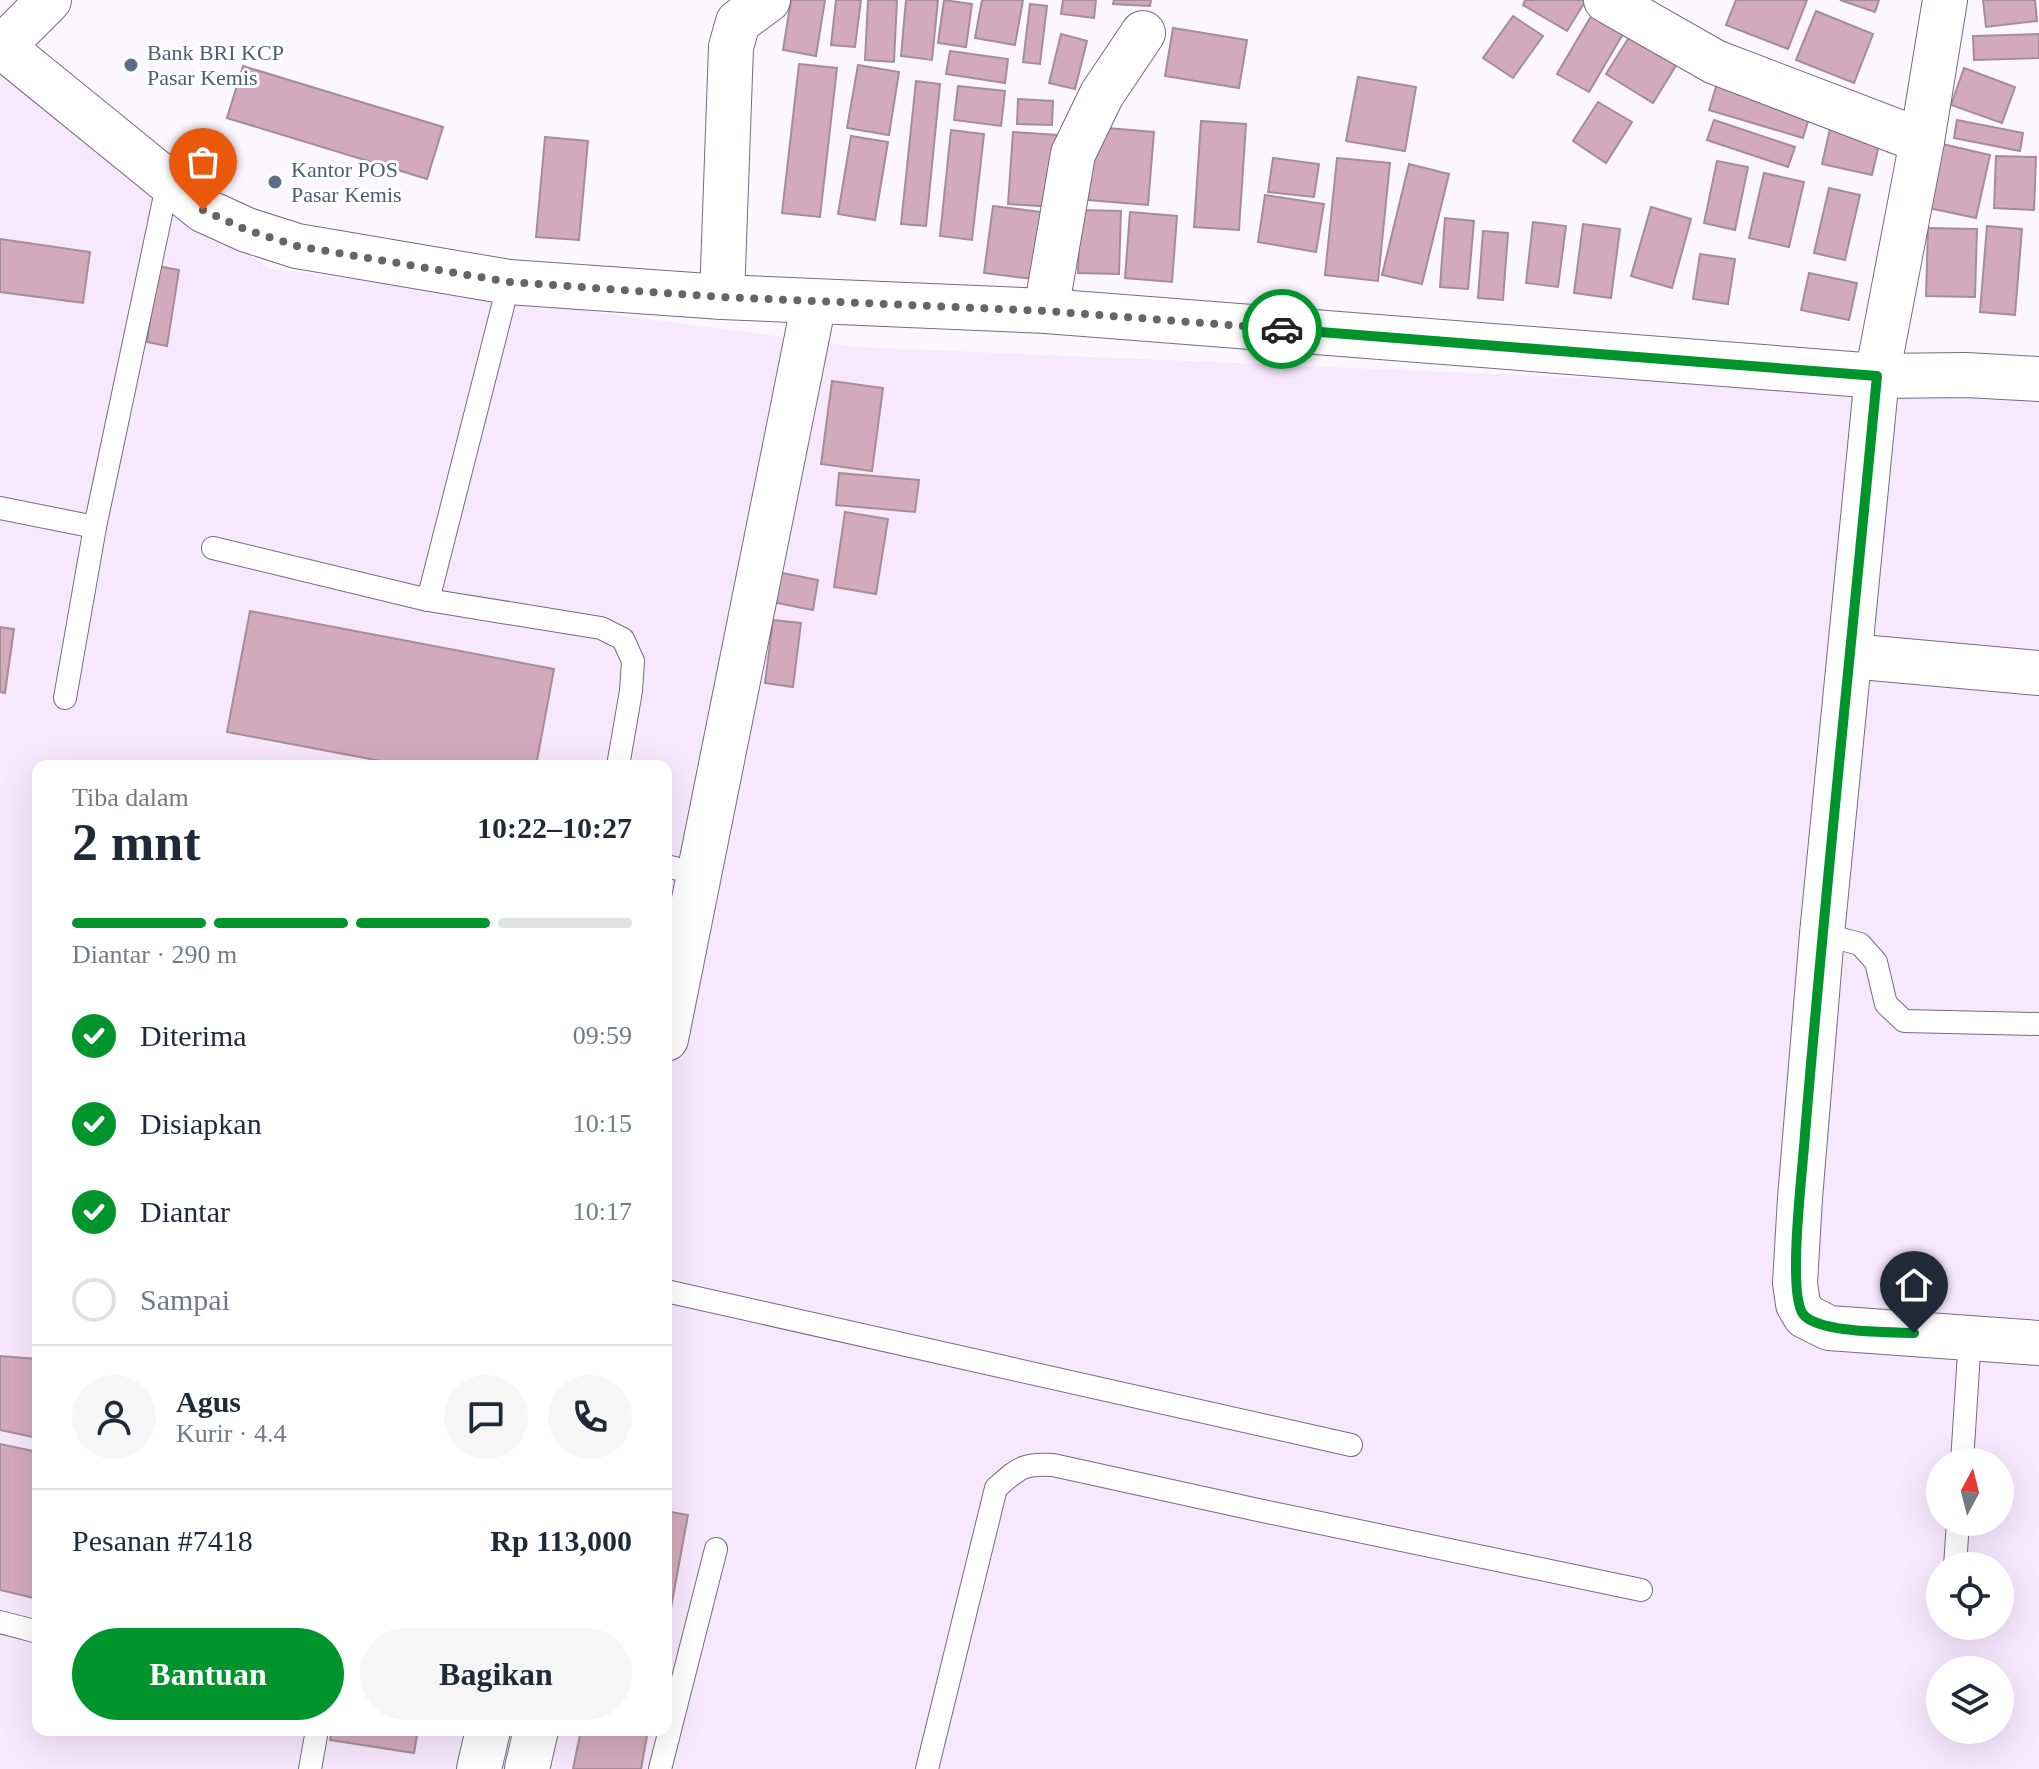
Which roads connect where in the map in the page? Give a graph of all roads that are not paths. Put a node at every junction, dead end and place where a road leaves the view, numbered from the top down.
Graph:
1 (49, 0) edge
2 (1606, 0) edge
3 (1945, 0) edge
4 (758, 3) edge
5 (1143, 33) dead end
6 (1, 46) edge
7 (1922, 141) junction
8 (168, 181) junction
9 (509, 282) junction
10 (722, 297) junction
11 (814, 302) junction
12 (1046, 311) junction
13 (1877, 376) junction
14 (2039, 379) edge
15 (0, 508) edge
16 (95, 527) junction
17 (213, 548) dead end
18 (428, 600) junction
19 (1850, 656) junction
20 (2039, 673) edge
21 (65, 698) dead end
22 (619, 760) edge
23 (683, 870) edge
24 (1822, 934) junction
25 (672, 979) edge
26 (2039, 1024) edge
27 (672, 1292) edge
28 (1970, 1337) junction
29 (2039, 1343) edge
30 (1351, 1445) dead end
31 (1963, 1448) edge
32 (716, 1549) dead end
33 (1641, 1590) dead end
34 (0, 1622) edge
35 (32, 1630) edge
36 (672, 1722) edge
37 (316, 1736) edge
38 (487, 1736) edge
39 (535, 1736) edge
40 (668, 1736) edge
41 (310, 1769) edge
42 (479, 1769) edge
43 (527, 1769) edge
44 (660, 1769) edge
45 (927, 1769) edge

1 - 6 street
2 - 7 street
3 - 7 street
4 - 10 street
5 - 12 street
6 - 8 street
7 - 13 street
8 - 9 street
8 - 16 lane
9 - 10 street
9 - 18 lane
10 - 11 street
11 - 12 street
11 - 23 street
12 - 13 street
13 - 14 street
13 - 19 street
15 - 16 lane
16 - 21 lane
17 - 18 lane
18 - 22 lane
19 - 20 street
19 - 24 street
23 - 25 street
24 - 26 lane
24 - 28 street
27 - 30 lane
28 - 29 street
28 - 31 lane
32 - 36 lane
33 - 45 lane
34 - 35 lane
37 - 41 lane
38 - 42 street
39 - 43 street
40 - 44 lane

